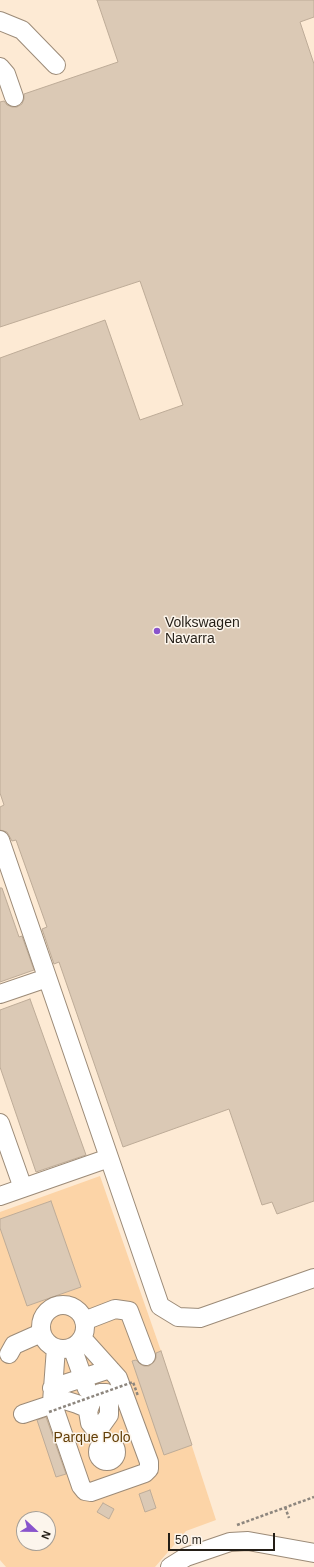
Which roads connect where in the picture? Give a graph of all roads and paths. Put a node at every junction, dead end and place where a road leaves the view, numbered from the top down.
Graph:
1 (0, 21) edge
2 (56, 65) dead end
3 (0, 67) edge
4 (14, 97) dead end
5 (0, 840) edge
6 (47, 978) junction
7 (0, 994) edge
8 (0, 1123) edge
9 (109, 1158) junction
10 (23, 1188) junction
11 (0, 1196) edge
12 (314, 1278) edge
13 (41, 1333) junction
14 (73, 1338) junction
15 (8, 1354) dead end
16 (146, 1356) dead end
17 (110, 1369) junction
18 (83, 1378) junction
19 (52, 1402) junction
20 (134, 1402) junction
21 (90, 1405) junction
22 (23, 1414) dead end
23 (141, 1440) junction
24 (105, 1443) junction
25 (73, 1463) junction
26 (118, 1483) junction
27 (314, 1497) edge
28 (285, 1507) junction
29 (289, 1518) dead end
30 (230, 1542) junction
31 (314, 1553) edge
32 (170, 1567) edge

1 - 2 lane
3 - 4 lane
5 - 6 lane
6 - 7 lane
6 - 9 lane
8 - 10 lane
9 - 10 lane
9 - 12 lane
10 - 11 lane
13 - 14 lane
13 - 14 lane
13 - 15 lane
14 - 16 lane
14 - 17 lane
14 - 18 lane
14 - 19 lane
17 - 18 lane
17 - 20 lane
18 - 19 lane
18 - 21 lane
19 - 20 path, bridge
19 - 21 lane
19 - 22 lane
19 - 25 lane
20 - 23 lane
20 - 24 lane
21 - 24 lane
21 - 24 lane
23 - 24 lane
23 - 26 lane
24 - 25 lane
24 - 26 lane
25 - 26 lane
27 - 28 path
28 - 29 path
28 - 30 path
30 - 31 lane
30 - 32 lane

